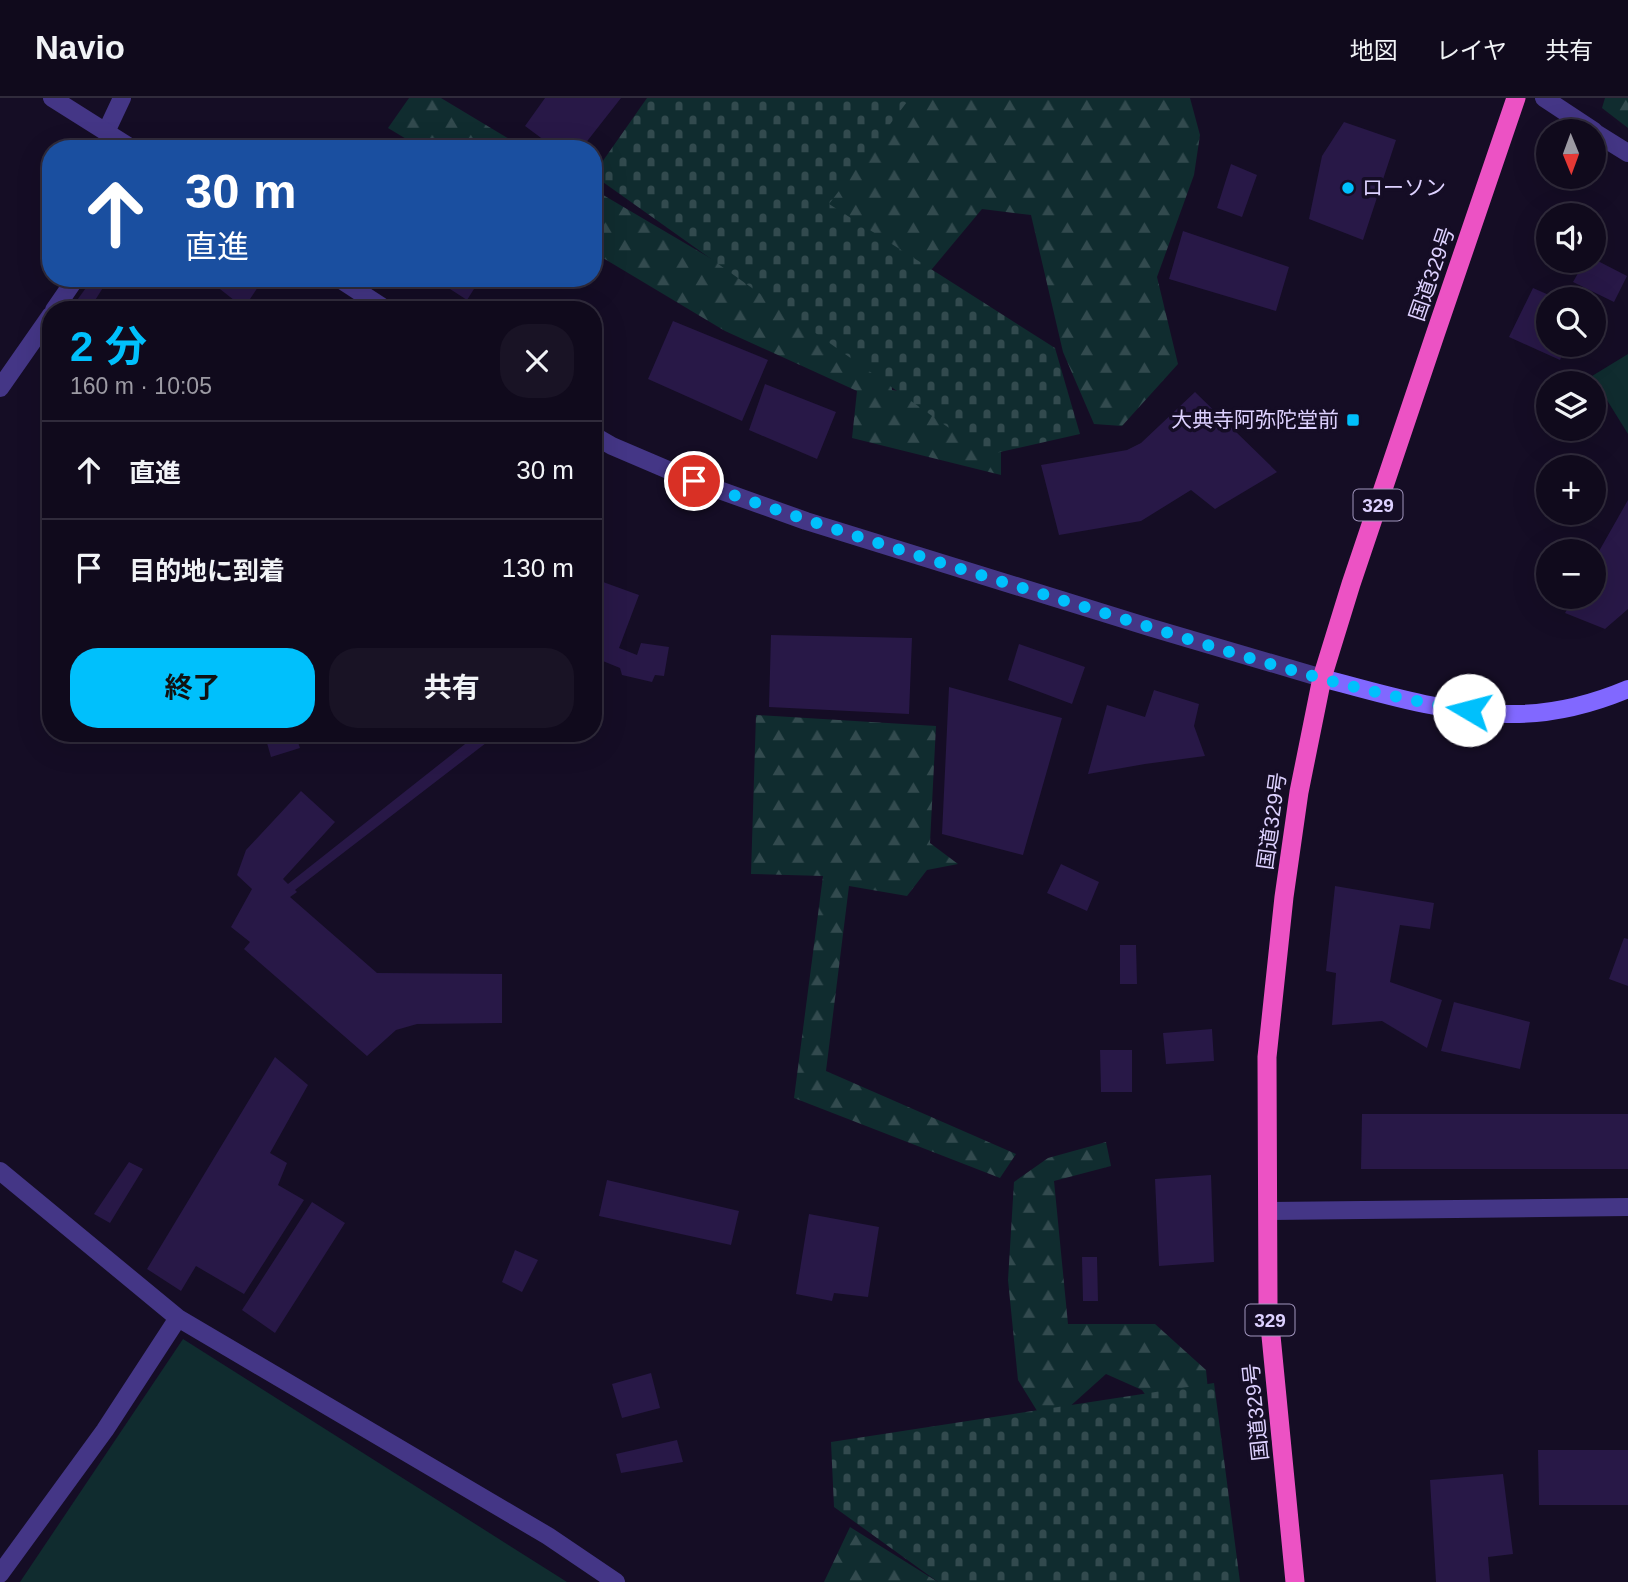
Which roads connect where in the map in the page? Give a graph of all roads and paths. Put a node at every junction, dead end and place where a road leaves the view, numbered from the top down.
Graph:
1 (52, 98) edge
2 (122, 98) edge
3 (1516, 98) edge
4 (1544, 98) edge
5 (1576, 119) edge
6 (106, 132) junction
7 (1606, 139) edge
8 (119, 140) edge
9 (1628, 153) edge
10 (352, 287) edge
11 (373, 301) edge
12 (42, 328) edge
13 (0, 388) edge
14 (602, 440) edge
15 (1322, 678) junction
16 (1628, 689) edge
17 (0, 1171) edge
18 (1628, 1207) edge
19 (1268, 1211) junction
20 (178, 1318) junction
21 (0, 1574) edge
22 (616, 1582) edge
23 (1295, 1582) edge

1 - 6 street
2 - 6 street
3 - 15 highway, 国道329号 / 329
4 - 5 street
6 - 8 street
7 - 9 street
10 - 11 street
12 - 13 street
14 - 15 street
15 - 16 main road
15 - 19 highway, 国道329号 / 329
17 - 20 street
18 - 19 street
19 - 23 highway, 国道329号 / 329
20 - 21 street
20 - 22 street

